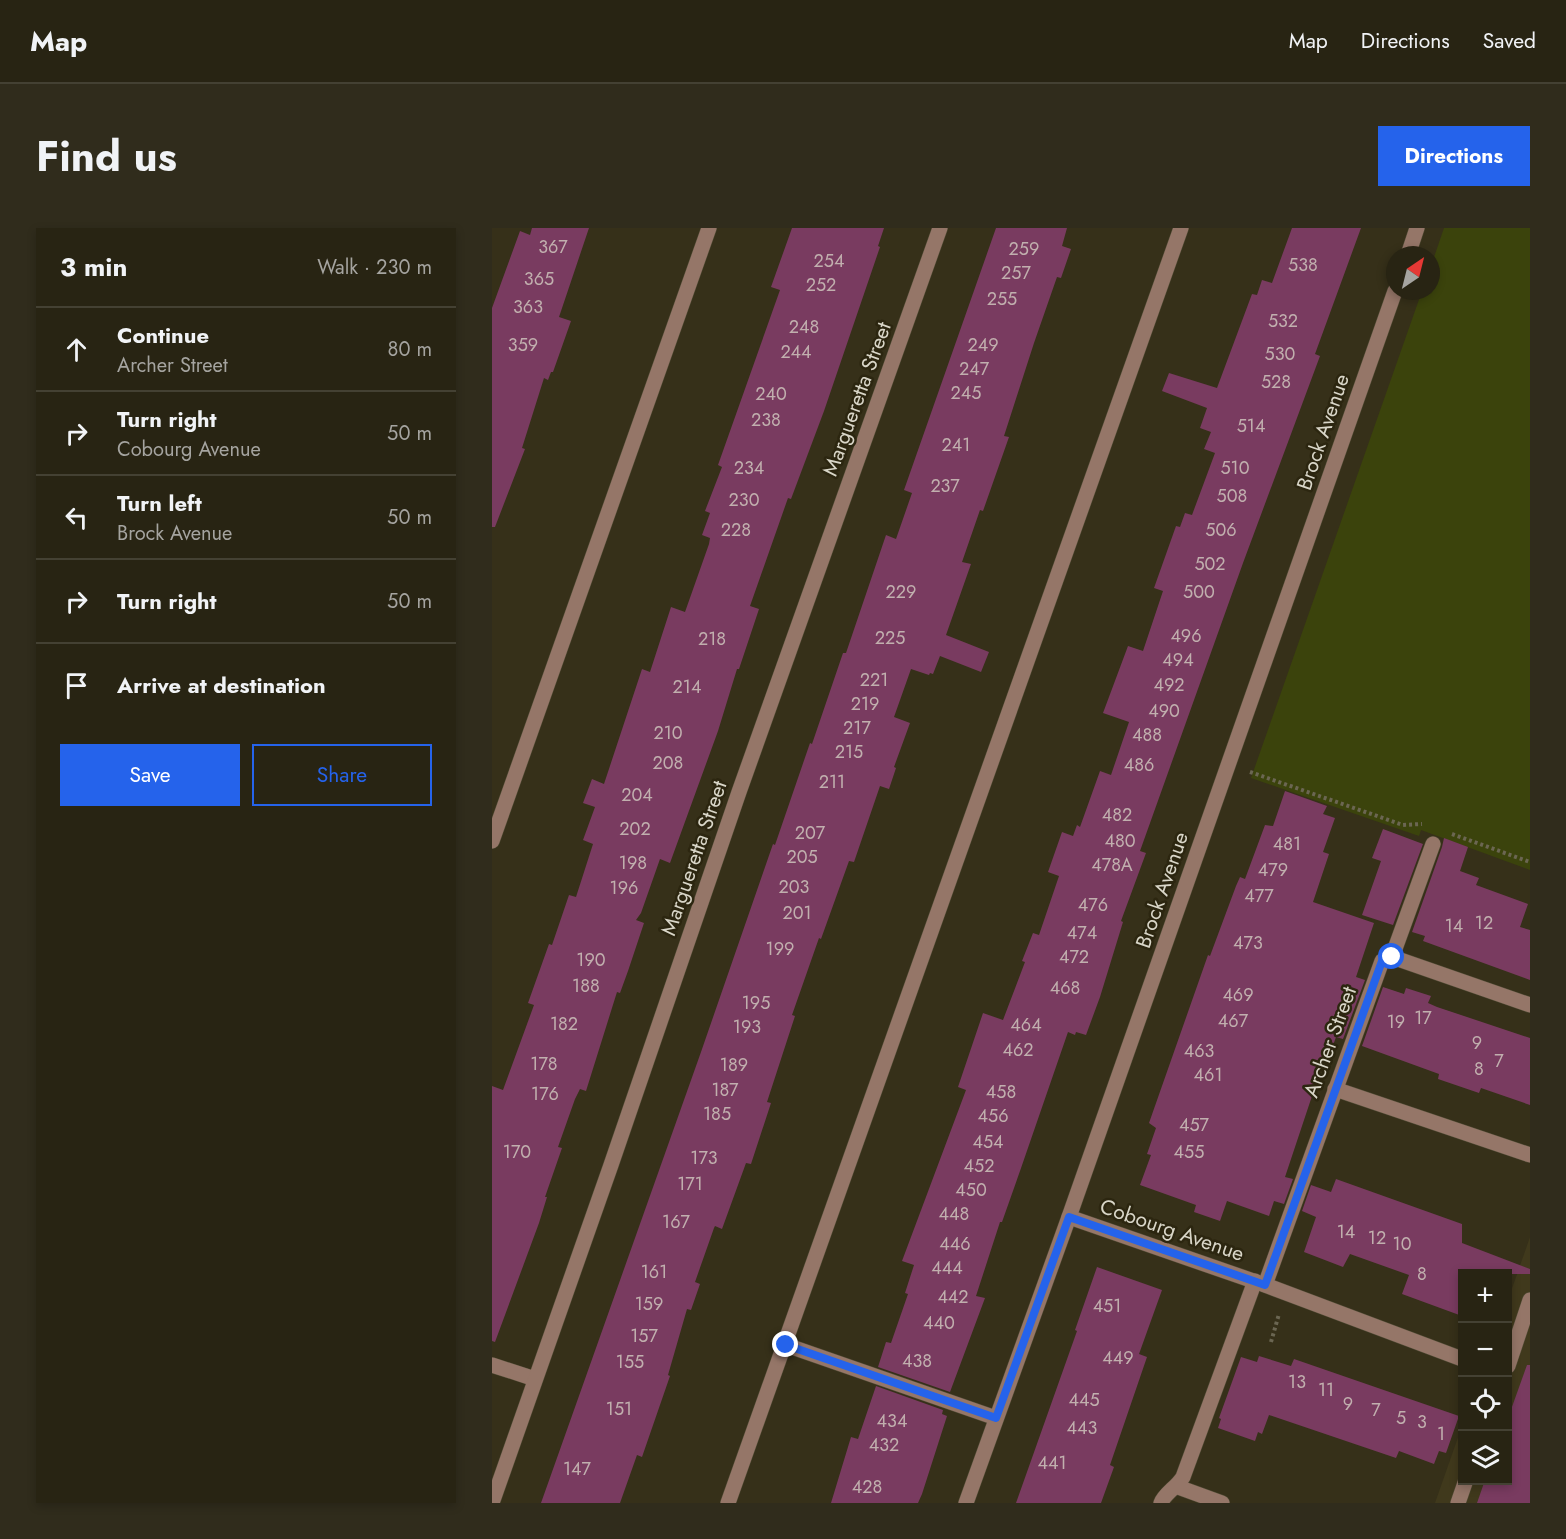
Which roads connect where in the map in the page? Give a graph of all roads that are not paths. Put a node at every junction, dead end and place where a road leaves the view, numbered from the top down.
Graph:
1 (709, 228) edge
2 (940, 228) edge
3 (1180, 228) edge
4 (1417, 228) edge
5 (1411, 246) edge
6 (1392, 300) edge
7 (492, 841) edge
8 (1433, 844) dead end
9 (1392, 957) junction
10 (1530, 1005) edge
11 (1335, 1089) junction
12 (1530, 1155) edge
13 (1069, 1217) junction
14 (1260, 1283) junction
15 (1530, 1300) edge
16 (786, 1345) junction
17 (1512, 1354) edge
18 (1458, 1357) edge
19 (492, 1365) edge
20 (535, 1379) junction
21 (996, 1418) junction
22 (1464, 1485) edge
23 (1178, 1487) junction
24 (492, 1503) edge
25 (728, 1503) edge
26 (966, 1503) edge
27 (1161, 1503) edge
28 (1221, 1503) edge
29 (1458, 1503) edge

1 - 7 street
2 - 20 street, Margueretta Street
3 - 16 street
4 - 5 street
6 - 13 street, Brock Avenue
8 - 9 street, Archer Street
9 - 10 street
9 - 11 street, Archer Street
11 - 12 street
11 - 14 street, Archer Street
13 - 14 street, Cobourg Avenue
13 - 21 street, Brock Avenue
14 - 18 street, Cobourg Avenue
14 - 23 street, Archer Street
15 - 17 street
16 - 21 street
16 - 25 street
19 - 20 street
20 - 24 street, Margueretta Street
21 - 26 street, Brock Avenue
22 - 29 street
23 - 27 street
23 - 28 street

